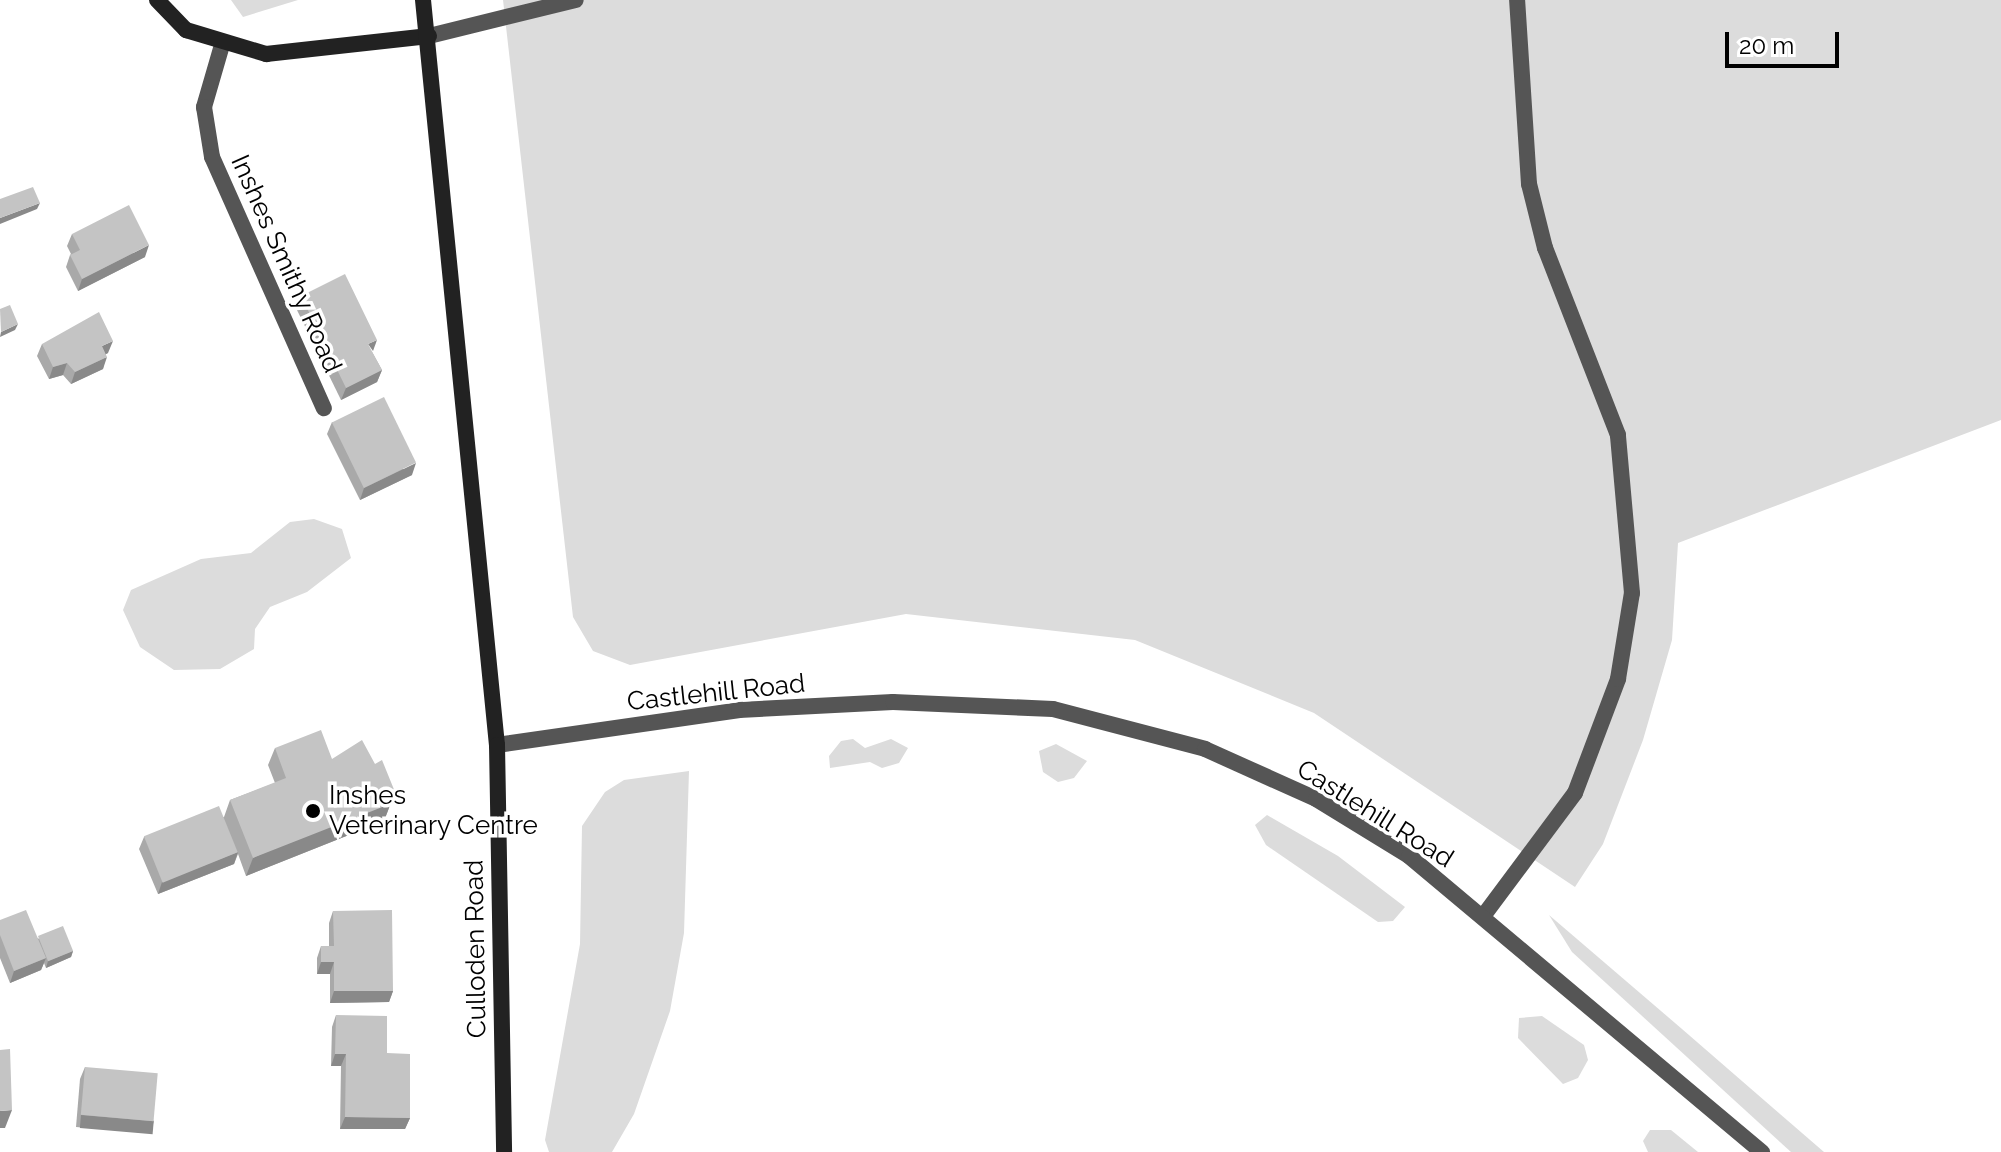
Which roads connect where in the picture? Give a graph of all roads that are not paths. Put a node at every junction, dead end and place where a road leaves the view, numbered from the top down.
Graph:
1 (157, 0) edge
2 (423, 0) edge
3 (576, 0) edge
4 (1517, 0) edge
5 (429, 36) junction
6 (222, 45) junction
7 (324, 408) dead end
8 (497, 745) junction
9 (1484, 915) junction
10 (504, 1152) edge
11 (1762, 1152) edge

1 - 6 main road
2 - 5 main road, Culloden Road
3 - 5 street
4 - 9 street
5 - 6 main road
5 - 8 main road, Culloden Road
6 - 7 street, Inshes Smithy Road
8 - 9 street, Castlehill Road
8 - 10 main road, Culloden Road
9 - 11 street, Castlehill Road

